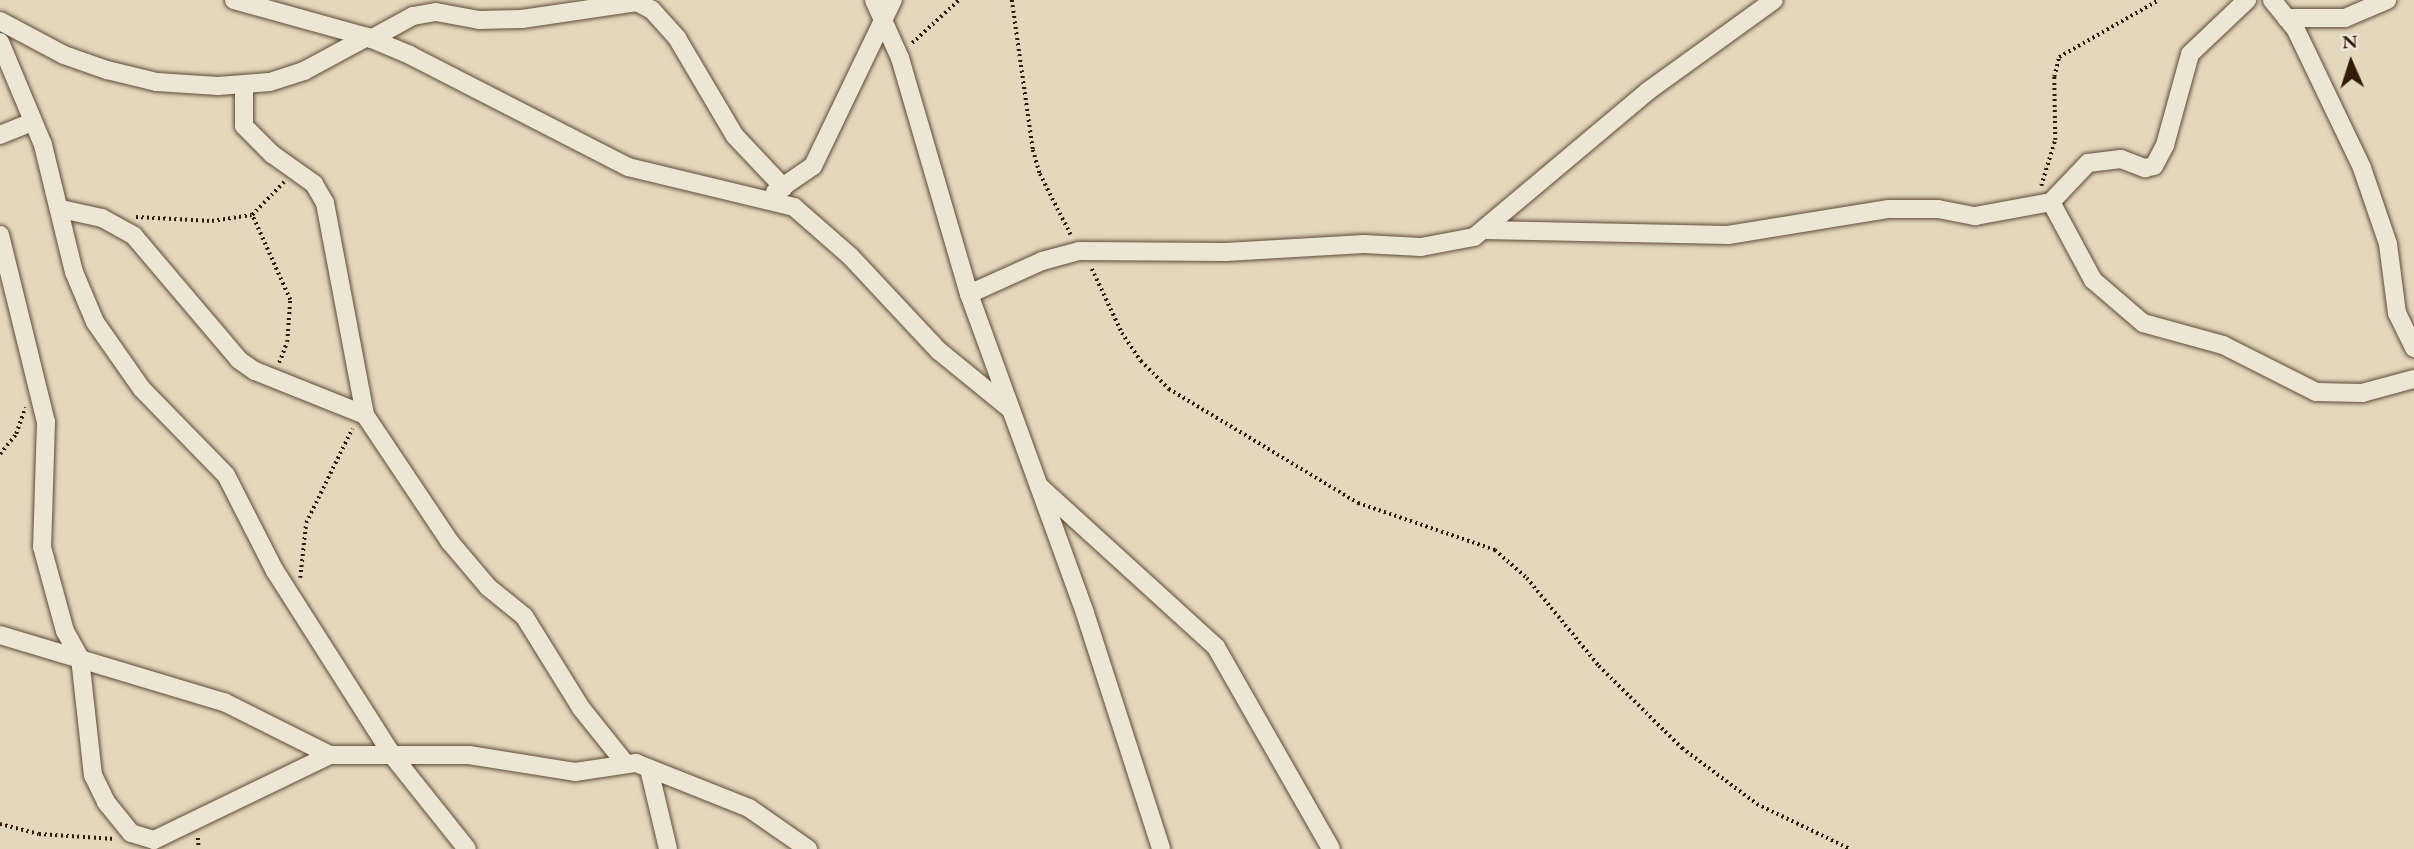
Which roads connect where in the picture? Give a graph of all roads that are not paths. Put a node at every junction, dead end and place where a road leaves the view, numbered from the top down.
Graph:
1 (874, 0) edge
2 (893, 0) edge
3 (1774, 0) edge
4 (2247, 0) edge
5 (2273, 0) edge
6 (2387, 0) edge
7 (237, 1) edge
8 (2286, 18) junction
9 (0, 21) edge
10 (884, 26) junction
11 (369, 38) junction
12 (0, 42) edge
13 (244, 86) junction
14 (33, 122) junction
15 (0, 135) edge
16 (784, 188) junction
17 (761, 197) junction
18 (2042, 203) junction
19 (61, 209) junction
20 (1484, 230) junction
21 (0, 234) edge
22 (969, 293) junction
23 (2414, 348) edge
24 (2414, 379) edge
25 (1010, 409) junction
26 (362, 414) junction
27 (1036, 484) junction
28 (0, 635) edge
29 (80, 658) junction
30 (330, 755) junction
31 (392, 755) junction
32 (625, 763) junction
33 (649, 769) junction
34 (467, 849) edge
35 (667, 849) edge
36 (808, 849) edge
37 (1161, 849) edge
38 (1331, 849) edge

1 - 10 street
2 - 10 street
3 - 20 street
4 - 18 street
5 - 8 street
6 - 8 street
7 - 11 street
8 - 23 street
9 - 13 street
10 - 16 street
10 - 22 street
11 - 13 street
11 - 16 street
11 - 17 street
12 - 14 street
13 - 26 street
14 - 15 street
14 - 19 street
16 - 17 street
17 - 25 street
18 - 20 street
18 - 24 street
19 - 26 street
19 - 31 street
20 - 22 street
21 - 29 street
22 - 25 street
25 - 27 street
26 - 32 street
27 - 37 street
27 - 38 street
28 - 29 street
29 - 30 street
29 - 30 street
30 - 31 street
31 - 32 street
31 - 34 street
32 - 33 street
33 - 35 street
33 - 36 street

